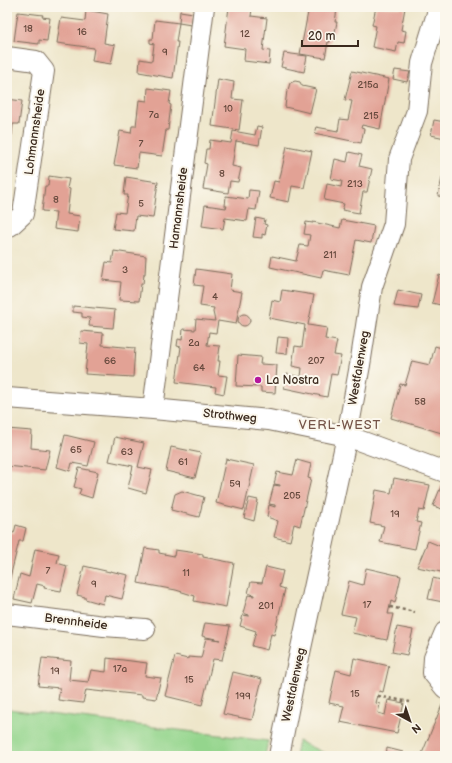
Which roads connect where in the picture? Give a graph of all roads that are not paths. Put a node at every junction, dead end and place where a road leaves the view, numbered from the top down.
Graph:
1 (204, 7) edge
2 (439, 7) edge
3 (7, 57) edge
4 (7, 226) edge
5 (7, 398) edge
6 (153, 409) junction
7 (347, 436) junction
8 (445, 472) edge
9 (7, 614) edge
10 (145, 629) dead end
11 (445, 632) edge
12 (445, 688) edge
13 (279, 756) edge

1 - 6 street, Hamannsheide
2 - 7 street, Westfalenweg
3 - 4 street, Lohmannsheide
5 - 6 street, Strothweg
6 - 7 street, Strothweg
7 - 8 street, Strothweg
7 - 13 street, Westfalenweg
9 - 10 street, Brennheide
11 - 12 street

